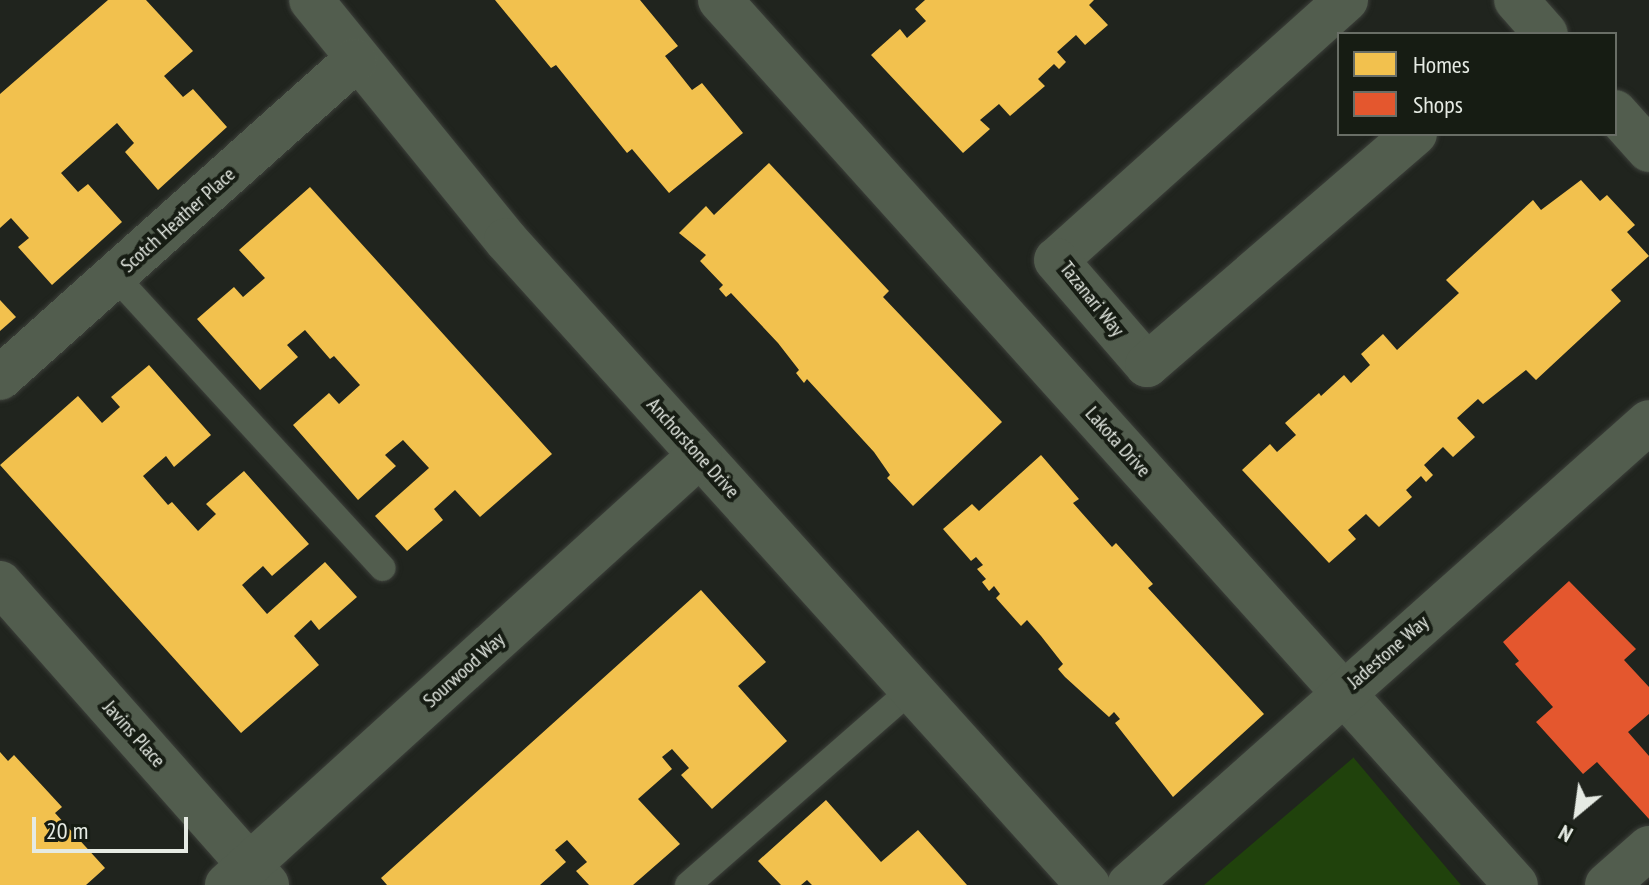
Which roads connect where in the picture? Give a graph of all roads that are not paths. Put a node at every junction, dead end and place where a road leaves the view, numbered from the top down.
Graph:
1 (311, 0) edge
2 (720, 0) edge
3 (1346, 0) edge
4 (355, 61) junction
5 (1617, 114) edge
6 (1413, 136) edge
7 (1649, 150) edge
8 (115, 276) junction
9 (0, 378) edge
10 (1649, 422) edge
11 (700, 455) junction
12 (383, 568) dead end
13 (0, 583) edge
14 (911, 690) junction
15 (1343, 691) junction
16 (1649, 848) edge
17 (248, 878) edge
18 (688, 885) edge
19 (1088, 885) edge
20 (1129, 885) edge
21 (1516, 885) edge
22 (1607, 885) edge

1 - 4 street, Anchorstone Drive
2 - 15 street, Lakota Drive
3 - 6 street, Tazanari Way
4 - 8 street, Scotch Heather Place
4 - 11 street, Anchorstone Drive
5 - 7 street
8 - 9 street, Scotch Heather Place
8 - 12 lane
10 - 15 street, Jadestone Way
11 - 14 street, Anchorstone Drive
11 - 17 street, Sourwood Way
13 - 17 street, Javins Place
14 - 18 lane
14 - 19 street, Anchorstone Drive
15 - 20 street, Jadestone Way
15 - 21 street, Lakota Drive
16 - 22 street

